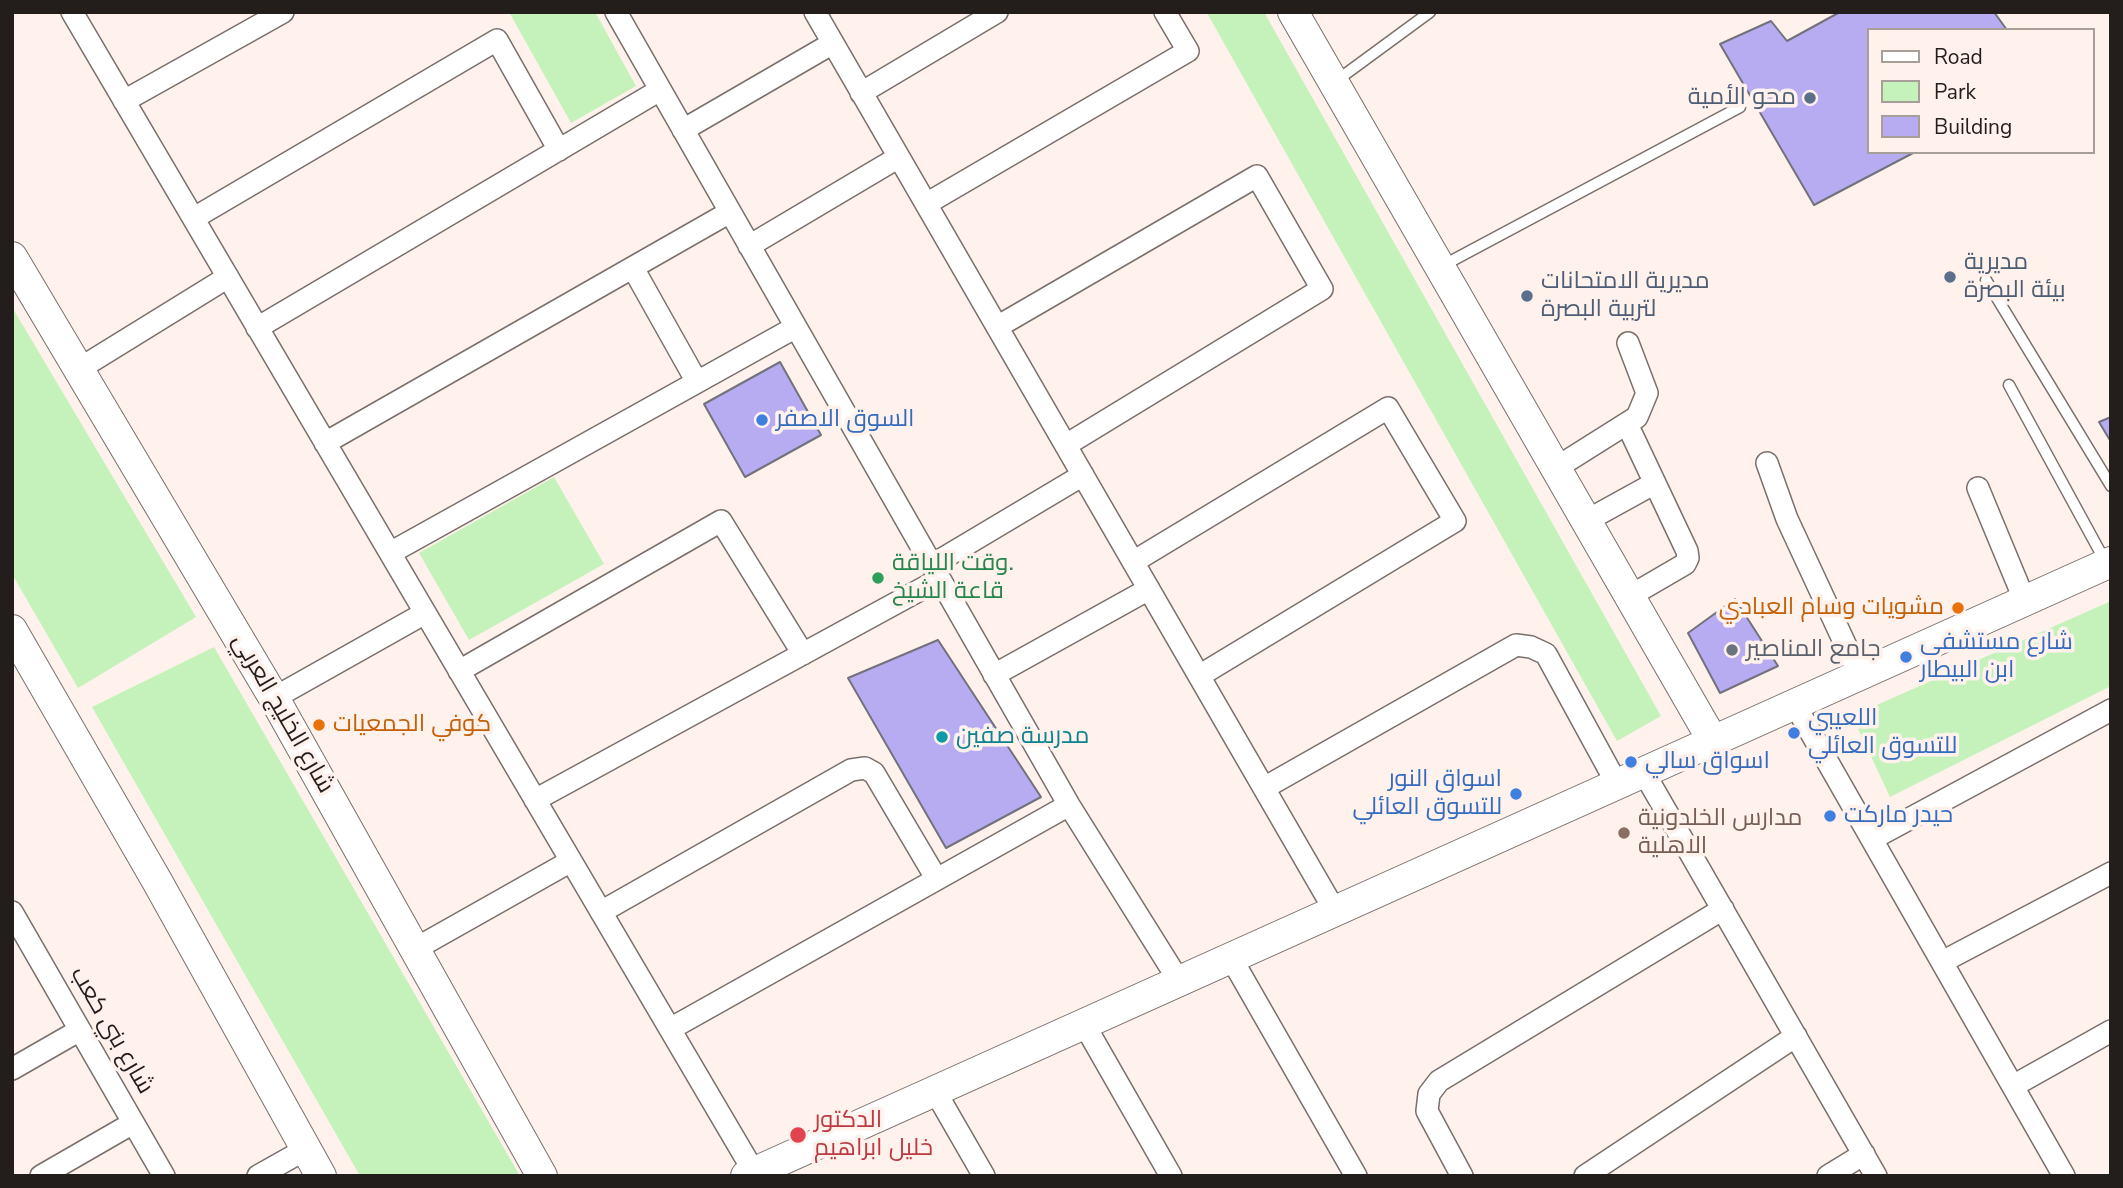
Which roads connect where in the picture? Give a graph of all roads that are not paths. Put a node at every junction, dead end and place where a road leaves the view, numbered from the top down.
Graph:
1 (72, 12) edge
2 (283, 12) edge
3 (616, 12) edge
4 (815, 12) edge
5 (997, 12) edge
6 (1165, 12) edge
7 (1293, 12) edge
8 (1430, 12) edge
9 (833, 43) junction
10 (1334, 83) junction
11 (660, 90) junction
12 (862, 93) junction
13 (124, 100) junction
14 (1740, 107) dead end
15 (683, 130) junction
16 (559, 150) junction
17 (899, 157) junction
18 (926, 204) junction
19 (730, 212) junction
20 (194, 218) junction
21 (749, 246) junction
22 (12, 257) edge
23 (1440, 267) junction
24 (634, 268) junction
25 (228, 277) junction
26 (1986, 280) dead end
27 (796, 327) junction
28 (997, 327) junction
29 (257, 328) junction
30 (1628, 343) dead end
31 (79, 369) junction
32 (697, 382) junction
33 (2009, 385) dead end
34 (1627, 424) junction
35 (325, 443) junction
36 (1066, 445) junction
37 (1767, 463) dead end
38 (1556, 468) junction
39 (1083, 475) junction
40 (1655, 482) junction
41 (2111, 486) edge
42 (1978, 488) dead end
43 (1586, 521) junction
44 (390, 553) junction
45 (1133, 562) junction
46 (2109, 563) edge
47 (936, 572) junction
48 (1149, 589) junction
49 (1630, 596) junction
50 (2024, 599) junction
51 (425, 613) junction
52 (12, 630) edge
53 (803, 654) junction
54 (459, 671) junction
55 (1859, 674) junction
56 (994, 675) junction
57 (1199, 676) junction
58 (274, 698) junction
59 (1794, 703) junction
60 (2111, 710) edge
61 (1713, 741) junction
62 (1630, 777) junction
63 (1264, 788) junction
64 (535, 800) junction
65 (1069, 805) junction
66 (1872, 839) junction
67 (571, 861) junction
68 (2111, 873) edge
69 (936, 878) junction
70 (1723, 909) junction
71 (1335, 911) junction
72 (12, 912) edge
73 (601, 912) junction
74 (20, 942) edge
75 (415, 949) junction
76 (1230, 957) junction
77 (1942, 962) junction
78 (1179, 981) junction
79 (1084, 1024) junction
80 (670, 1029) junction
81 (80, 1030) junction
82 (2111, 1031) edge
83 (1796, 1036) junction
84 (12, 1069) edge
85 (2013, 1086) junction
86 (935, 1091) junction
87 (133, 1123) junction
88 (306, 1149) junction
89 (1864, 1154) junction
90 (791, 1167) edge
91 (750, 1174) edge
92 (41, 1176) edge
93 (164, 1176) edge
94 (258, 1176) edge
95 (321, 1176) edge
96 (542, 1176) edge
97 (984, 1176) edge
98 (1171, 1176) edge
99 (1356, 1176) edge
100 (1462, 1176) edge
101 (1585, 1176) edge
102 (1828, 1176) edge
103 (1876, 1176) edge
104 (2064, 1176) edge

1 - 13 street
2 - 13 street
3 - 11 street
4 - 9 street
5 - 12 street
6 - 18 street
7 - 10 street
8 - 10 lane
9 - 12 street
9 - 15 street
10 - 23 street
11 - 15 street
11 - 16 street
12 - 17 street
13 - 20 street
14 - 23 lane
15 - 19 street
16 - 20 street
16 - 29 street
17 - 18 street
17 - 21 street
18 - 28 street
19 - 21 street
19 - 24 street
20 - 25 street
21 - 27 street
22 - 31 street, شارع الخليج العربي
23 - 38 street
24 - 32 street
24 - 35 street
25 - 29 street
25 - 31 street
26 - 41 lane
27 - 32 street
27 - 47 street
28 - 36 street
28 - 36 street
29 - 35 street
30 - 34 street
31 - 58 street, شارع الخليج العربي
32 - 44 street
33 - 46 lane
34 - 38 street
34 - 40 street
35 - 44 street
36 - 39 street
37 - 55 street
38 - 43 street
39 - 45 street
39 - 47 street
40 - 43 street
40 - 49 street
42 - 50 street
43 - 49 street
44 - 51 street
45 - 48 street
45 - 57 street
46 - 50 street
47 - 53 street
47 - 56 street
48 - 56 street
48 - 57 street
49 - 61 street
50 - 55 street
51 - 54 street
51 - 58 street
52 - 88 street
53 - 54 street
53 - 64 street
54 - 64 street
55 - 59 street
56 - 65 street
57 - 63 street
58 - 75 street, شارع الخليج العربي
59 - 61 street
59 - 66 street
60 - 66 street
61 - 62 street
62 - 63 street
62 - 70 street
62 - 71 street
63 - 71 street
64 - 67 street
65 - 69 street
65 - 78 street
66 - 77 street
67 - 73 street
67 - 75 street
68 - 77 street
69 - 73 street
69 - 80 street
70 - 83 street
70 - 100 street
71 - 76 street
72 - 74 street, شارع بني كعب
73 - 80 street
74 - 81 street, شارع بني كعب
75 - 96 street, شارع الخليج العربي
76 - 78 street
76 - 99 street
77 - 85 street
78 - 79 street
79 - 86 street
79 - 98 street
80 - 91 street
81 - 84 street
81 - 87 street, شارع بني كعب
82 - 85 street
83 - 89 street
83 - 101 street
85 - 104 street
86 - 90 street
86 - 97 street
87 - 92 street
87 - 93 street, شارع بني كعب
88 - 94 street
88 - 95 street
89 - 102 street
89 - 103 street
90 - 91 street

